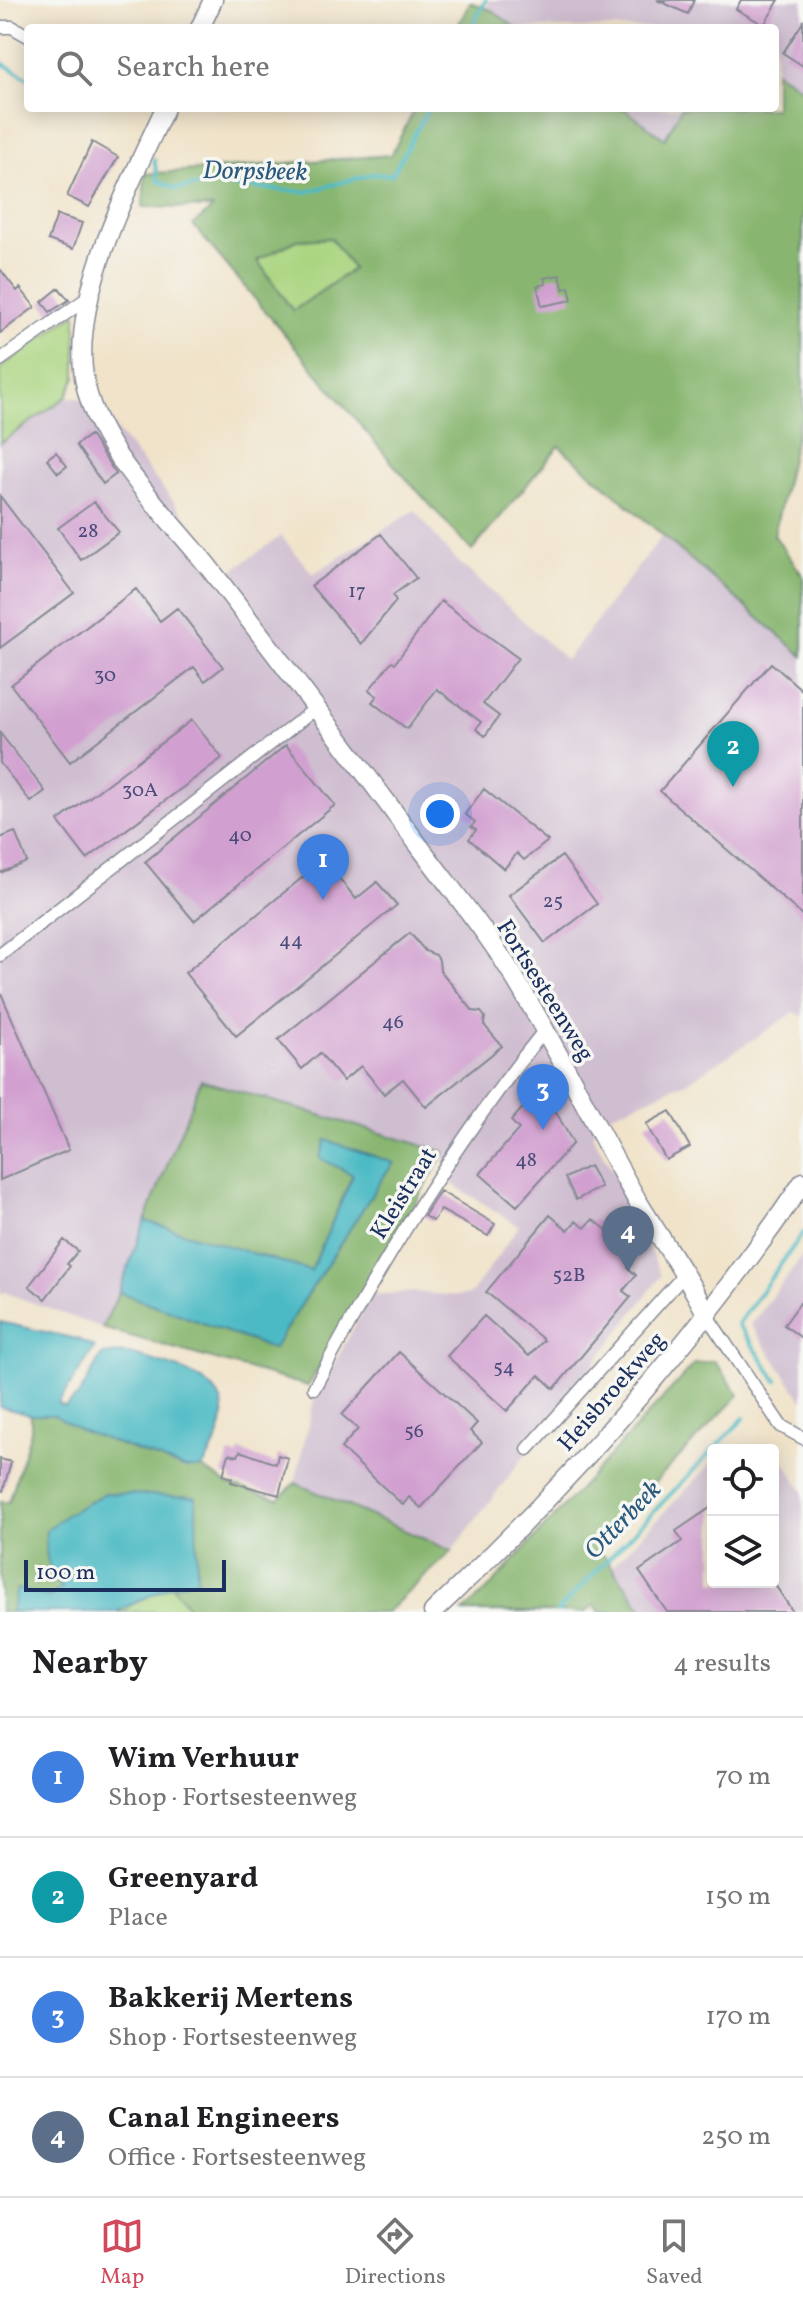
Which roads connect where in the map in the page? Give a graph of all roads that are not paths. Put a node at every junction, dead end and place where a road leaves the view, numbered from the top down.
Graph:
1 (213, 0) edge
2 (202, 24) edge
3 (0, 27) edge
4 (24, 34) edge
5 (163, 112) edge
6 (89, 297) junction
7 (0, 360) edge
8 (315, 709) junction
9 (0, 955) edge
10 (544, 1031) junction
11 (803, 1182) edge
12 (684, 1275) junction
13 (707, 1316) junction
14 (314, 1388) dead end
15 (803, 1438) edge
16 (528, 1449) dead end
17 (433, 1612) edge

1 - 2 street
3 - 4 street
5 - 6 street, Fortsesteenweg
6 - 7 street
6 - 8 street, Fortsesteenweg
8 - 9 street
8 - 10 street, Fortsesteenweg
10 - 12 street, Fortsesteenweg
10 - 14 street, Kleistraat
11 - 13 street, Heisbroekweg
12 - 13 street, Fortsesteenweg
12 - 16 street
13 - 15 street
13 - 17 street, Heisbroekweg

